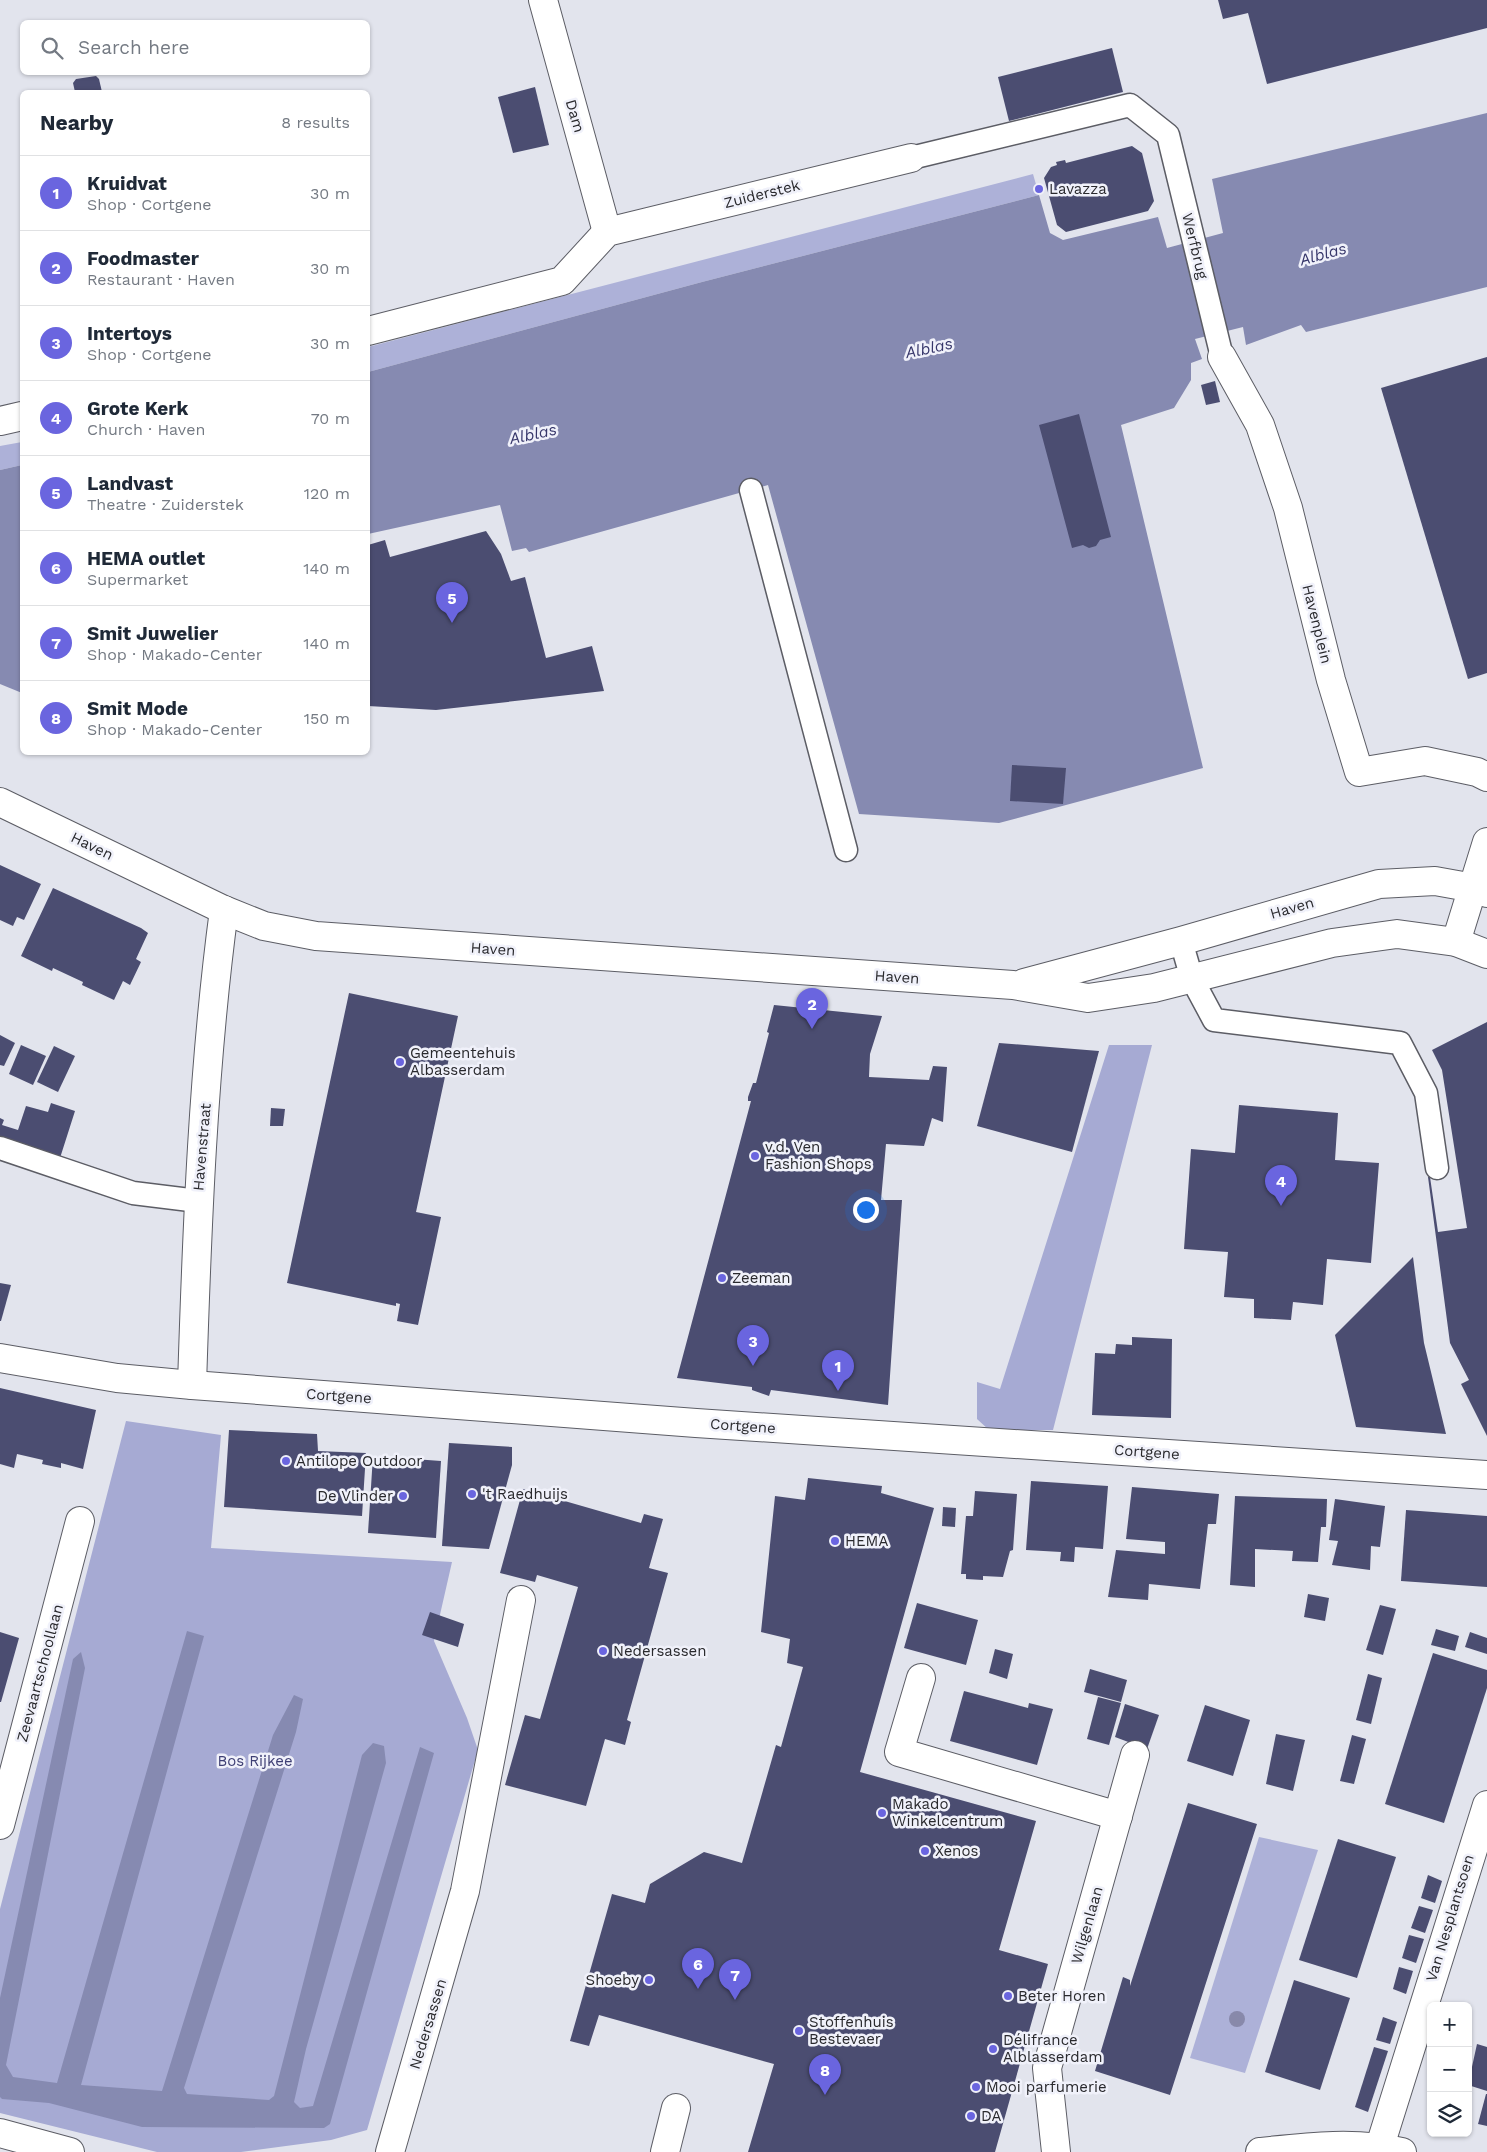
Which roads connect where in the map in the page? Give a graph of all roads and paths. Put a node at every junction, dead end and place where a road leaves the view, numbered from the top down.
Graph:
1 (543, 0) edge
2 (1168, 135) joint
3 (911, 158) joint
4 (607, 232) junction
5 (370, 330) edge
6 (1222, 357) joint
7 (20, 416) edge
8 (0, 421) edge
9 (751, 490) dead end
10 (1484, 770) edge
11 (0, 802) edge
12 (1487, 842) edge
13 (846, 850) dead end
14 (1480, 890) edge
15 (224, 910) junction
16 (1181, 941) junction
17 (1456, 942) junction
18 (1487, 954) edge
19 (1192, 979) junction
20 (1013, 985) junction
21 (0, 1148) edge
22 (1438, 1168) dead end
23 (198, 1201) junction
24 (0, 1358) edge
25 (192, 1385) junction
26 (1487, 1475) edge
27 (80, 1521) dead end
28 (521, 1600) dead end
29 (921, 1678) dead end
30 (1135, 1755) dead end
31 (1487, 1805) edge
32 (1118, 1816) junction
33 (0, 1825) edge
34 (676, 2108) dead end
35 (0, 2133) edge
36 (1391, 2149) edge
37 (1296, 2150) edge
38 (70, 2152) edge
39 (390, 2152) edge
40 (665, 2152) edge
41 (1056, 2152) edge
42 (1260, 2152) edge

1 - 4 street, Dam
2 - 3 lane, Zuiderstek
2 - 6 lane, Werfbrug
3 - 4 street, Zuiderstek
4 - 5 street
6 - 10 street, Havenplein
7 - 8 street
9 - 13 lane
11 - 15 street, Haven
12 - 14 street
14 - 16 street, Haven
14 - 17 street
15 - 20 street, Haven
15 - 23 street, Havenstraat
16 - 19 lane
16 - 20 street, Haven
17 - 18 street, Haven
17 - 19 street, Haven
19 - 20 street, Haven
19 - 22 lane
21 - 23 lane
23 - 25 street, Havenstraat
24 - 25 street, Cortgene
25 - 26 street, Cortgene
27 - 33 street, Zeevaartschoollaan
28 - 39 street, Nedersassen
29 - 32 street
30 - 32 street, Wilgenlaan
31 - 36 street, Van Nesplantsoen
32 - 41 street, Wilgenlaan
34 - 40 street
35 - 38 street
36 - 37 street
37 - 42 street

